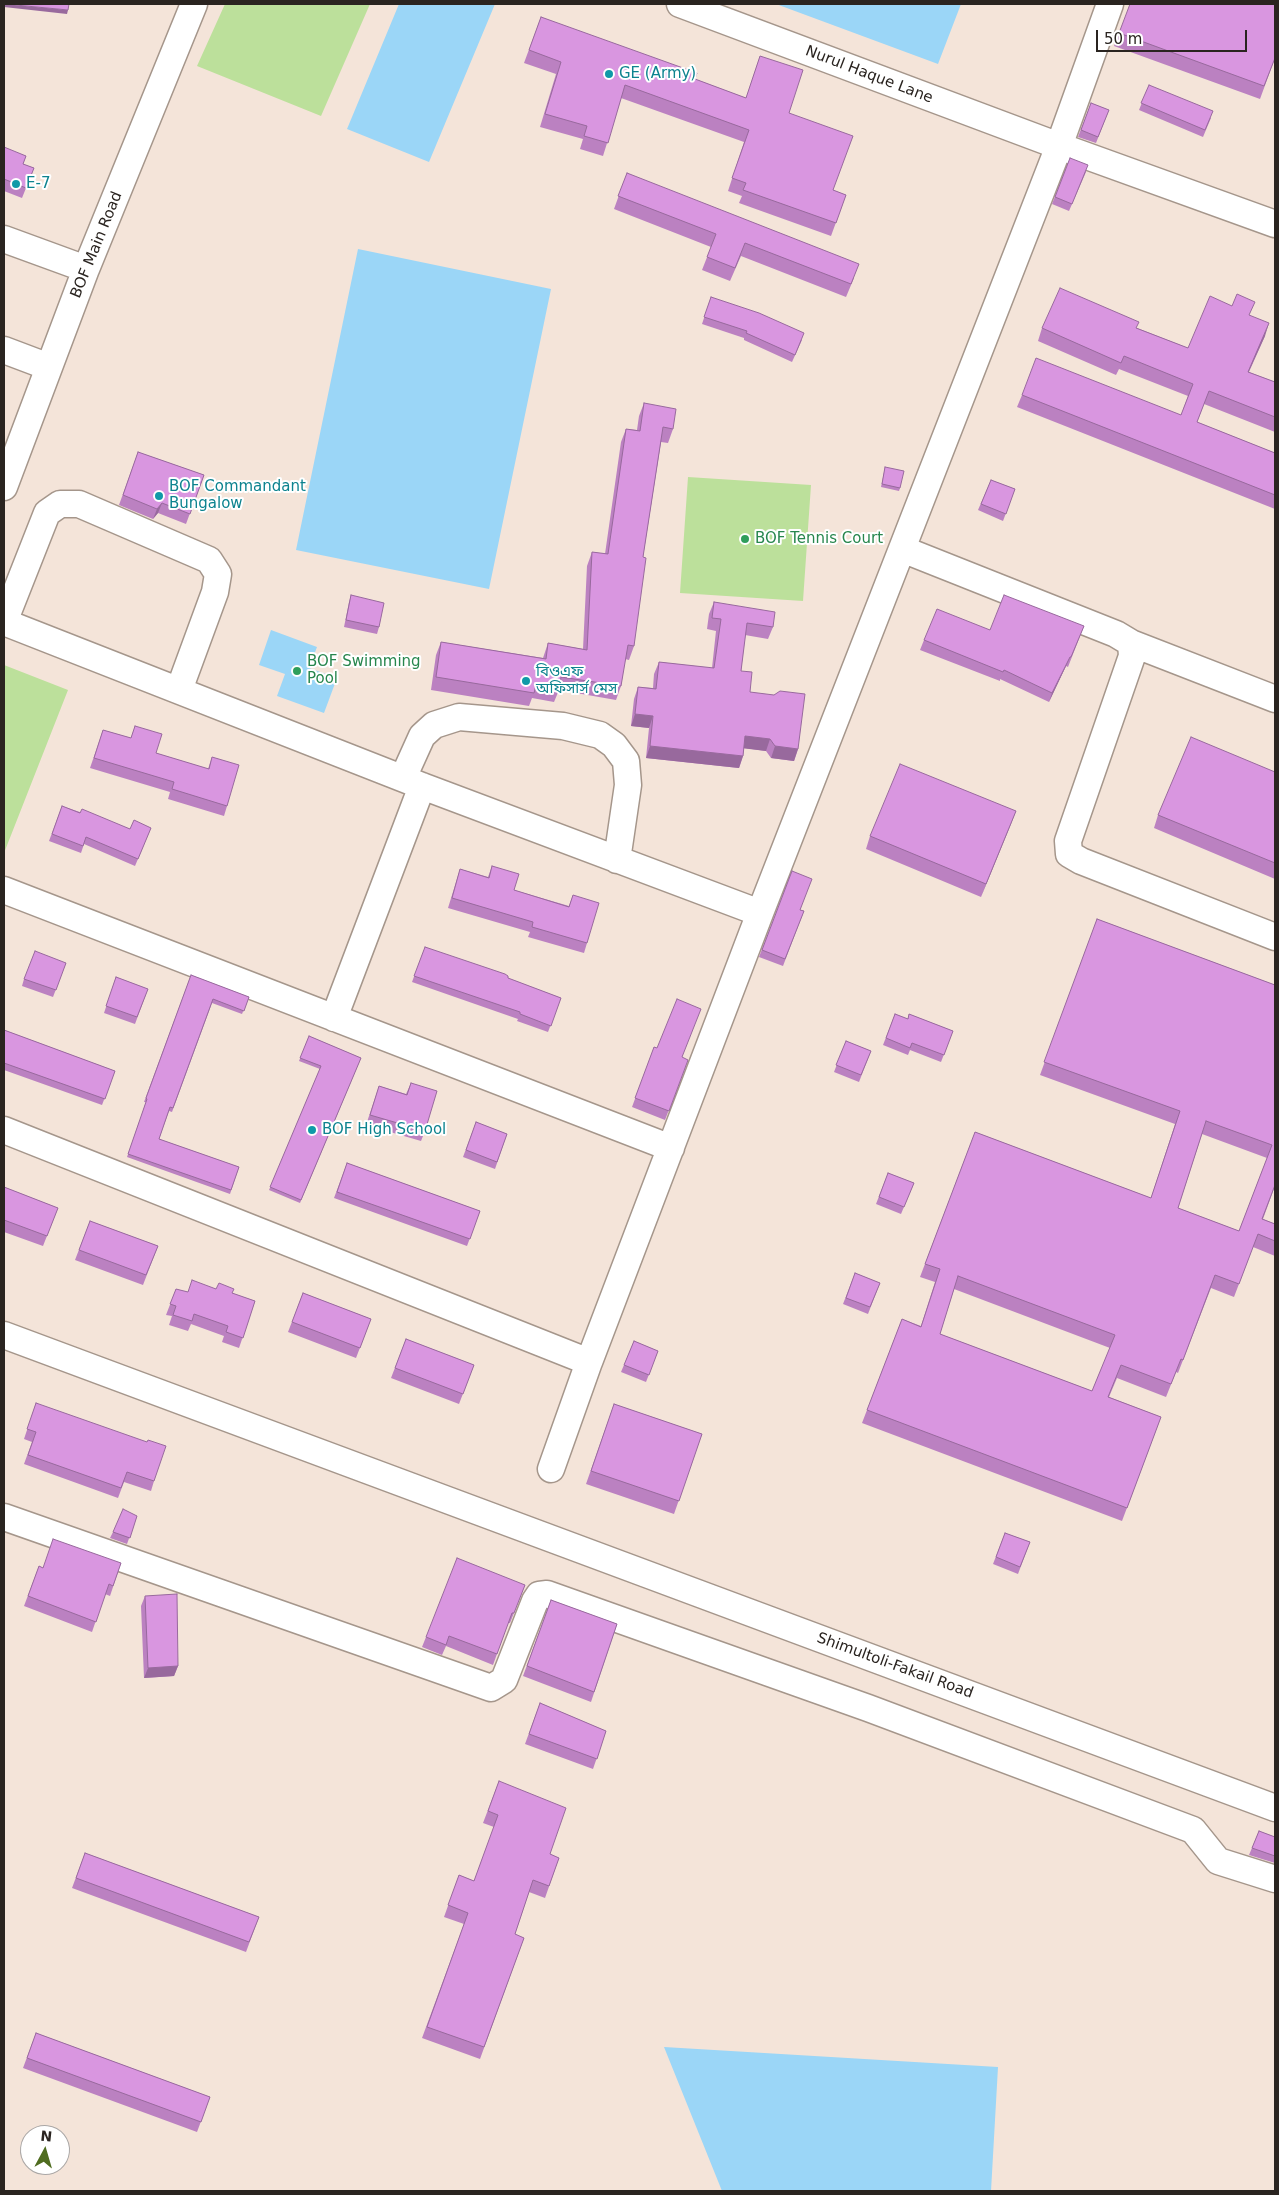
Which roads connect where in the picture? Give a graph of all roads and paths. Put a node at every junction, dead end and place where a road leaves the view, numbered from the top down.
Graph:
1 (194, 4) edge
2 (1110, 4) edge
3 (695, 6) edge
4 (1059, 146) junction
5 (1275, 224) edge
6 (4, 239) edge
7 (86, 269) junction
8 (4, 350) edge
9 (49, 367) junction
10 (7, 472) edge
11 (902, 549) junction
12 (4, 622) edge
13 (1132, 643) junction
14 (179, 690) junction
15 (1275, 699) edge
16 (413, 782) junction
17 (617, 860) junction
18 (4, 890) edge
19 (760, 913) junction
20 (1275, 936) edge
21 (334, 1018) junction
22 (4, 1130) edge
23 (671, 1148) junction
24 (4, 1335) edge
25 (589, 1362) junction
26 (551, 1469) dead end
27 (4, 1517) edge
28 (1275, 1808) edge
29 (1275, 1879) edge

1 - 7 street, BOF Main Road
2 - 4 street
3 - 4 street, Nurul Haque Lane
4 - 5 street, Nurul Haque Lane
4 - 11 street
6 - 7 street
7 - 9 street, BOF Main Road
8 - 9 street
9 - 10 street, BOF Main Road
11 - 13 street
11 - 19 street
12 - 14 street
12 - 14 street
13 - 15 street
13 - 20 street
14 - 16 street
16 - 17 street
16 - 17 street
16 - 21 street
17 - 19 street
18 - 21 street
19 - 23 street
21 - 23 street
22 - 25 street
23 - 25 street
24 - 28 street, Shimultoli-Fakail Road
25 - 26 street
27 - 29 street

